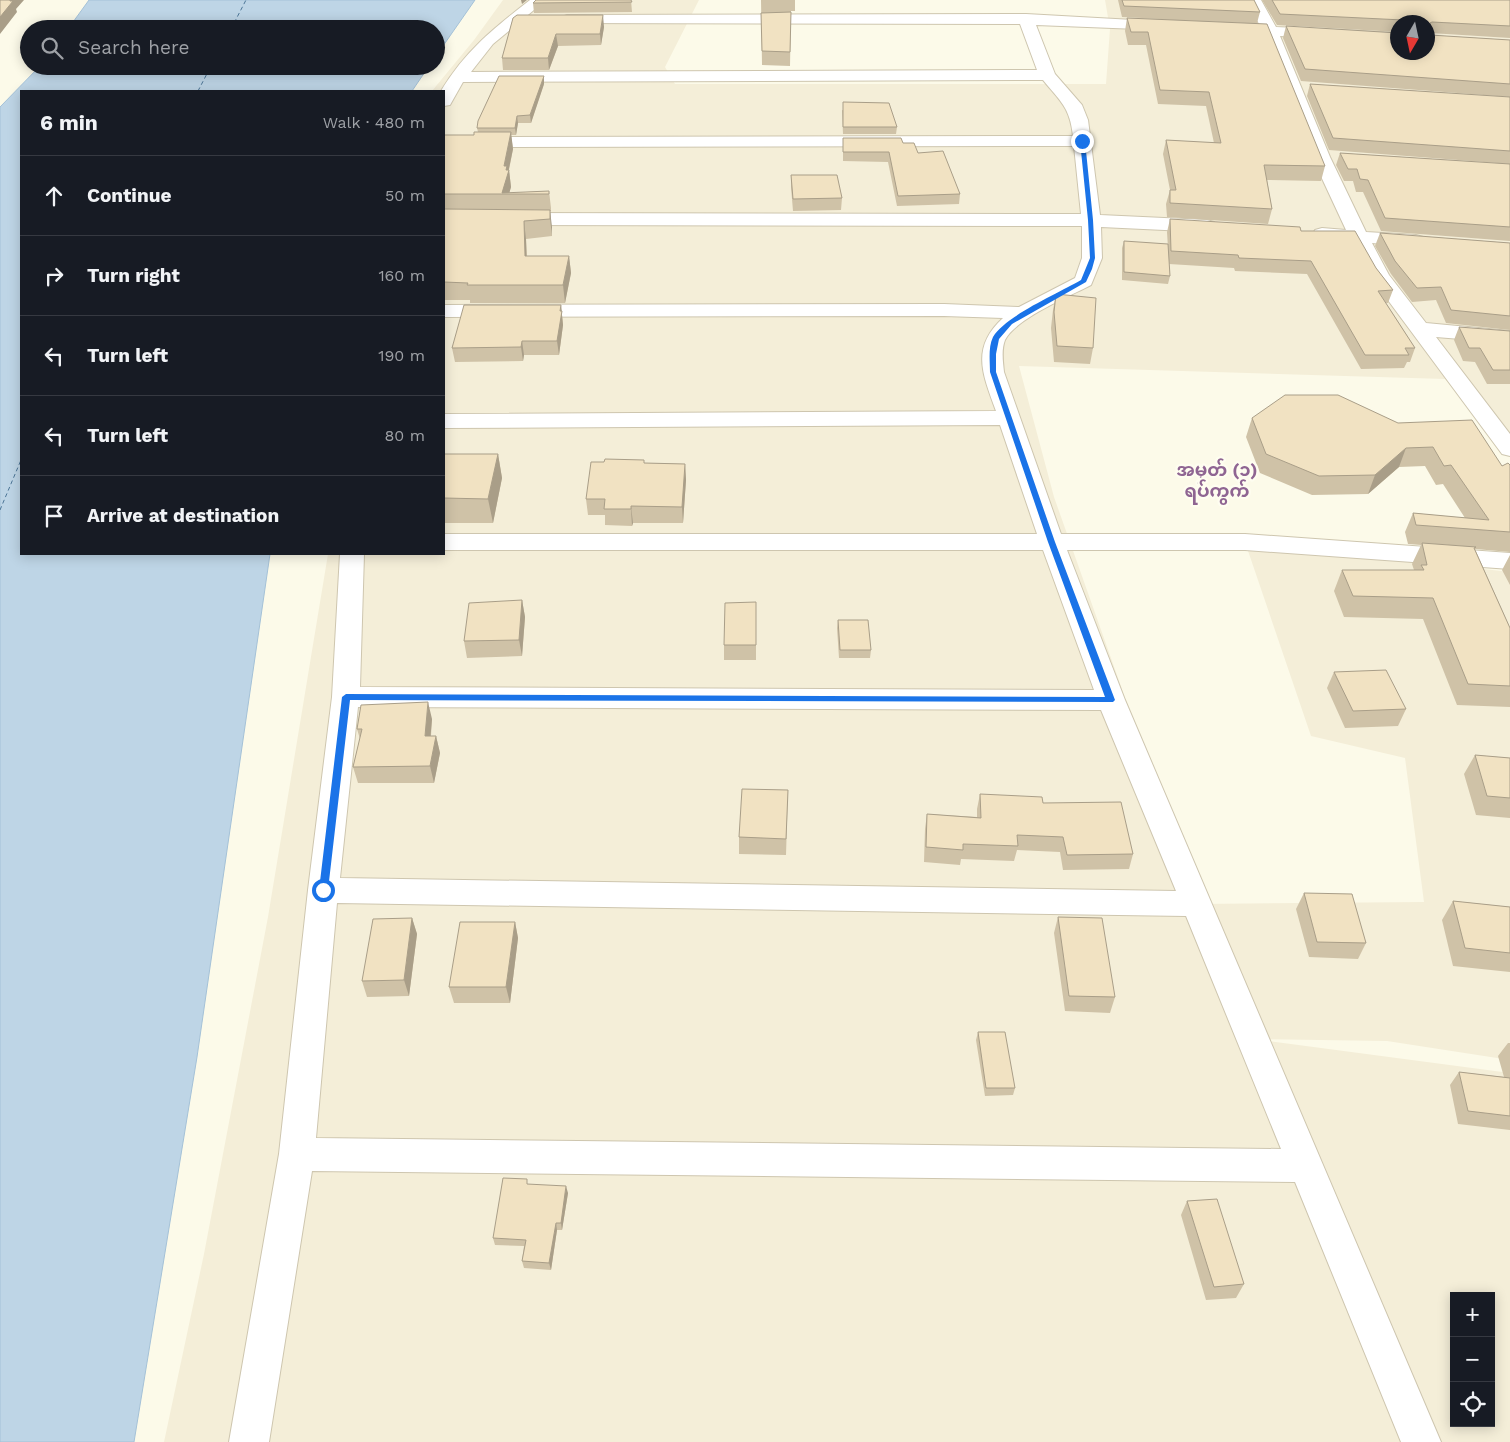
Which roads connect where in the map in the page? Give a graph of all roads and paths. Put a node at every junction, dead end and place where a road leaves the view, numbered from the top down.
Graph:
1 (539, 0) edge
2 (889, 0) edge
3 (1254, 0) edge
4 (891, 19) junction
5 (1026, 19) junction
6 (515, 20) junction
7 (535, 20) edge
8 (555, 20) edge
9 (1174, 26) edge
10 (1213, 28) edge
11 (1270, 30) junction
12 (1390, 38) edge
13 (1047, 75) junction
14 (458, 77) junction
15 (1294, 88) junction
16 (1313, 89) edge
17 (445, 99) edge
18 (1082, 141) junction
19 (445, 142) edge
20 (1321, 156) junction
21 (1341, 158) edge
22 (445, 219) edge
23 (1091, 220) junction
24 (1222, 227) edge
25 (1300, 233) edge
26 (1359, 237) junction
27 (1435, 242) edge
28 (445, 310) edge
29 (1024, 313) junction
30 (1420, 329) junction
31 (1510, 336) edge
32 (1008, 418) junction
33 (445, 421) edge
34 (1508, 445) edge
35 (445, 542) edge
36 (1052, 542) junction
37 (352, 555) edge
38 (1510, 561) edge
39 (346, 697) junction
40 (1110, 700) junction
41 (323, 890) junction
42 (1196, 904) junction
43 (297, 1154) junction
44 (1306, 1166) junction
45 (249, 1442) edge
46 (1421, 1442) edge

1 - 6 street
2 - 4 street
3 - 11 street
4 - 5 street
4 - 8 street
5 - 9 street
5 - 13 street
6 - 7 street
6 - 14 street
10 - 11 street
11 - 12 street
11 - 15 street
13 - 14 street
13 - 18 street
14 - 17 street
15 - 16 street
15 - 20 street
18 - 19 street
18 - 23 street
20 - 21 street
20 - 26 street
22 - 23 street
23 - 24 street
23 - 29 street
25 - 26 street
26 - 27 street
26 - 30 street
28 - 29 street
29 - 32 street
30 - 31 street
30 - 34 street
32 - 33 street
32 - 36 street
35 - 36 street
36 - 38 street
36 - 40 street
37 - 39 street
39 - 40 street
39 - 41 street
40 - 42 street
41 - 42 street
41 - 43 street
42 - 44 street
43 - 44 street
43 - 45 street
44 - 46 street

